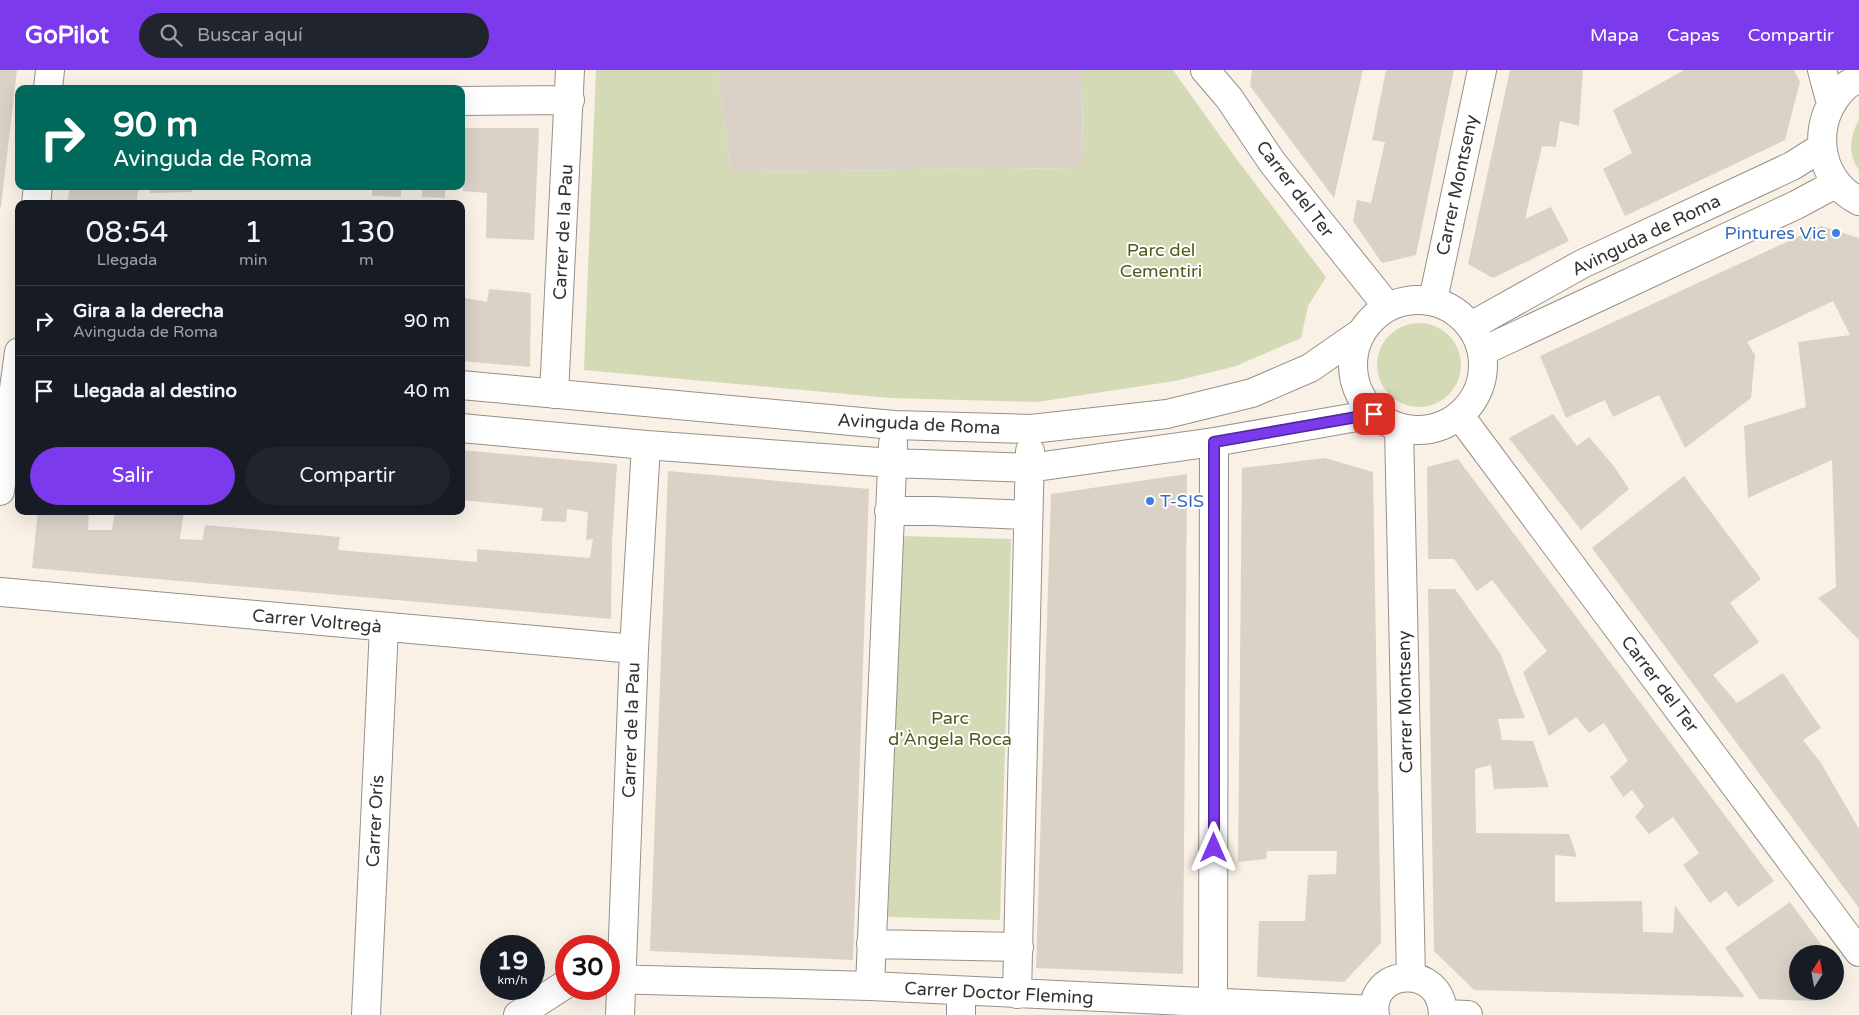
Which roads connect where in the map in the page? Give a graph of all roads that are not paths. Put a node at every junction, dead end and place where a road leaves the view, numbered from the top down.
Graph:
1 (50, 70) edge
2 (570, 70) edge
3 (1205, 70) edge
4 (1482, 70) edge
5 (1822, 70) edge
6 (1859, 78) edge
7 (48, 85) edge
8 (570, 100) junction
9 (465, 101) edge
10 (1831, 104) junction
11 (1822, 146) junction
12 (1837, 183) junction
13 (1859, 201) edge
14 (1433, 300) junction
15 (1387, 306) junction
16 (1471, 326) junction
17 (1359, 334) junction
18 (0, 343) edge
19 (15, 344) edge
20 (1483, 351) junction
21 (15, 370) edge
22 (465, 385) edge
23 (11, 388) edge
24 (554, 394) junction
25 (1374, 414) junction
26 (1460, 416) junction
27 (894, 425) junction
28 (465, 428) edge
29 (1399, 428) junction
30 (1031, 429) junction
31 (1214, 442) junction
32 (646, 445) junction
33 (892, 463) junction
34 (1029, 468) junction
35 (0, 491) edge
36 (889, 511) junction
37 (1027, 515) junction
38 (0, 592) edge
39 (384, 627) junction
40 (634, 649) junction
41 (618, 935) edge
42 (871, 944) junction
43 (1019, 947) junction
44 (1859, 952) edge
45 (1411, 977) junction
46 (620, 979) edge
47 (870, 986) junction
48 (555, 991) edge
49 (1018, 994) junction
50 (618, 1000) edge
51 (961, 1003) edge
52 (1213, 1003) junction
53 (1375, 1013) edge
54 (366, 1015) edge
55 (518, 1015) edge
56 (620, 1015) edge
57 (1451, 1015) edge

1 - 7 street
2 - 8 street, Carrer de la Pau
3 - 15 street, Carrer del Ter
4 - 14 street, Carrer Montseny
5 - 10 street
6 - 10 street
8 - 9 street
8 - 24 street, Carrer de la Pau
10 - 11 street
11 - 12 street
11 - 16 street, Avinguda de Roma
12 - 13 street
12 - 20 street, Avinguda de Roma
14 - 15 street
14 - 16 street
15 - 17 street
16 - 20 street
17 - 25 street
17 - 30 street, Avinguda de Roma
18 - 19 street
20 - 26 street
21 - 23 street
22 - 24 street, Avinguda de Roma
23 - 35 street
24 - 27 street, Avinguda de Roma
25 - 29 street
25 - 31 street
26 - 29 street
26 - 44 street, Carrer del Ter
27 - 30 street, Avinguda de Roma
27 - 33 street
28 - 32 street
29 - 45 street, Carrer Montseny
30 - 34 street
31 - 34 street
31 - 52 street
32 - 33 street
32 - 40 street, Carrer de la Pau
33 - 34 street
33 - 36 street
34 - 37 street
36 - 37 street
36 - 42 street
37 - 43 street
38 - 39 street, Carrer Voltregà
39 - 40 street, Carrer Voltregà
39 - 54 street, Carrer Orís
40 - 41 street, Carrer de la Pau
42 - 43 street
42 - 47 street
43 - 49 street
45 - 53 street
45 - 57 street
46 - 47 street, Carrer Doctor Fleming
47 - 51 street, Carrer Doctor Fleming
48 - 55 street
49 - 51 street, Carrer Doctor Fleming
49 - 52 street, Carrer Doctor Fleming
50 - 56 street, Carrer de la Pau
52 - 53 street, Carrer Doctor Fleming

